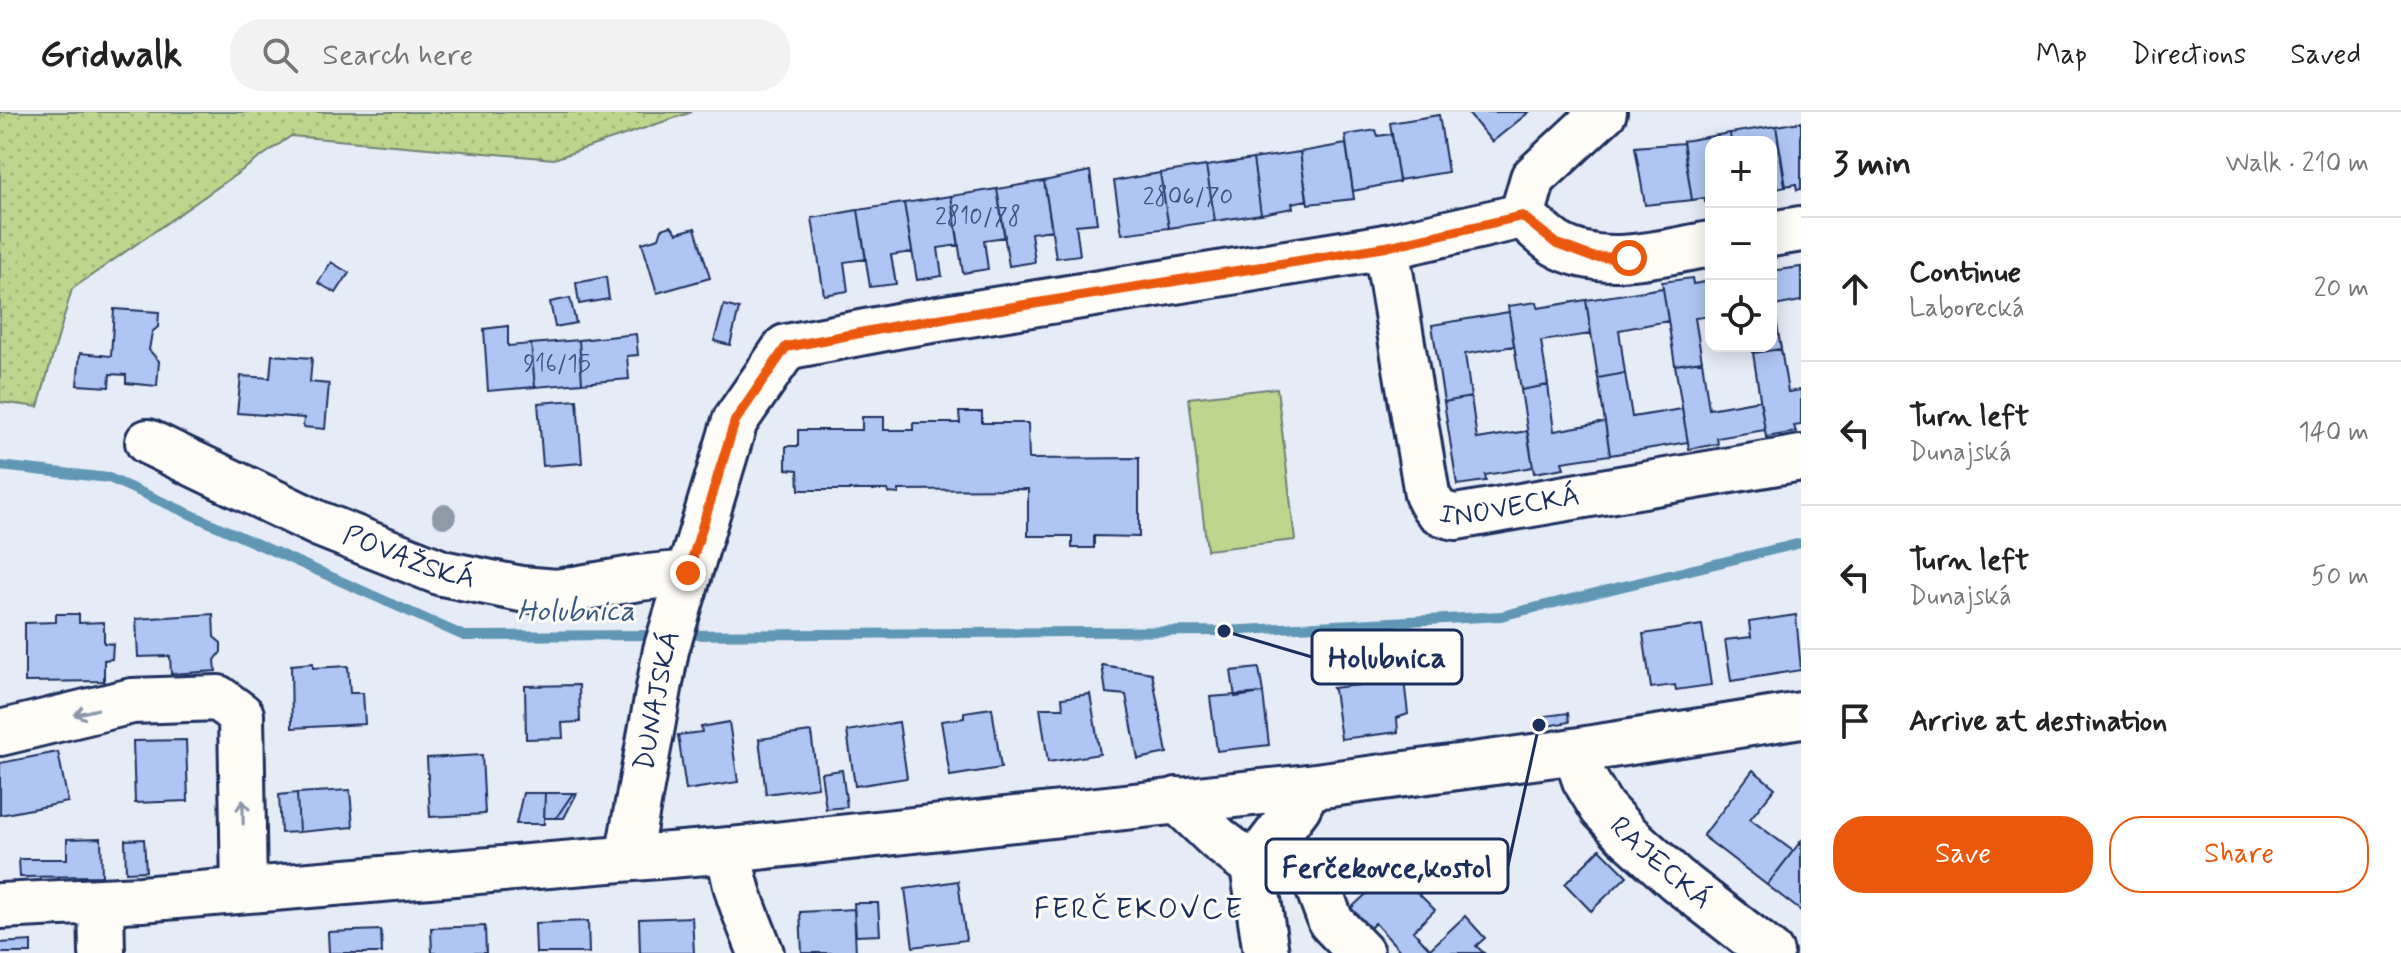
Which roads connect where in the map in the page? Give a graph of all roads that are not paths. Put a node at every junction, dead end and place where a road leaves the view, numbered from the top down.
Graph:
1 (1604, 112) edge
2 (1522, 216) junction
3 (1801, 229) edge
4 (1777, 233) edge
5 (1705, 245) edge
6 (1386, 247) junction
7 (148, 442) dead end
8 (1801, 458) edge
9 (685, 587) junction
10 (1801, 715) edge
11 (0, 733) edge
12 (1575, 751) junction
13 (1308, 787) junction
14 (1177, 800) junction
15 (730, 850) junction
16 (628, 858) junction
17 (1253, 866) junction
18 (1311, 868) dead end
19 (244, 890) junction
20 (101, 901) junction
21 (0, 906) edge
22 (102, 953) edge
23 (761, 953) edge
24 (1266, 953) edge
25 (1361, 953) edge
26 (1771, 953) edge

1 - 2 street
2 - 5 street
2 - 6 street, DUNAJSKÁ
3 - 4 street
6 - 8 street, INOVECKÁ
6 - 9 street, DUNAJSKÁ
7 - 9 street, POVAŽSKÁ
9 - 16 street, DUNAJSKÁ
10 - 12 street
19 -> 11 street
12 - 13 street
12 - 26 street, RAJECKÁ
13 - 14 street
13 - 17 street
14 - 15 street
14 - 17 street
15 - 16 street
15 - 23 street
16 - 19 street
17 - 24 street
18 - 25 street
19 - 20 street
20 - 21 street
20 - 22 street

